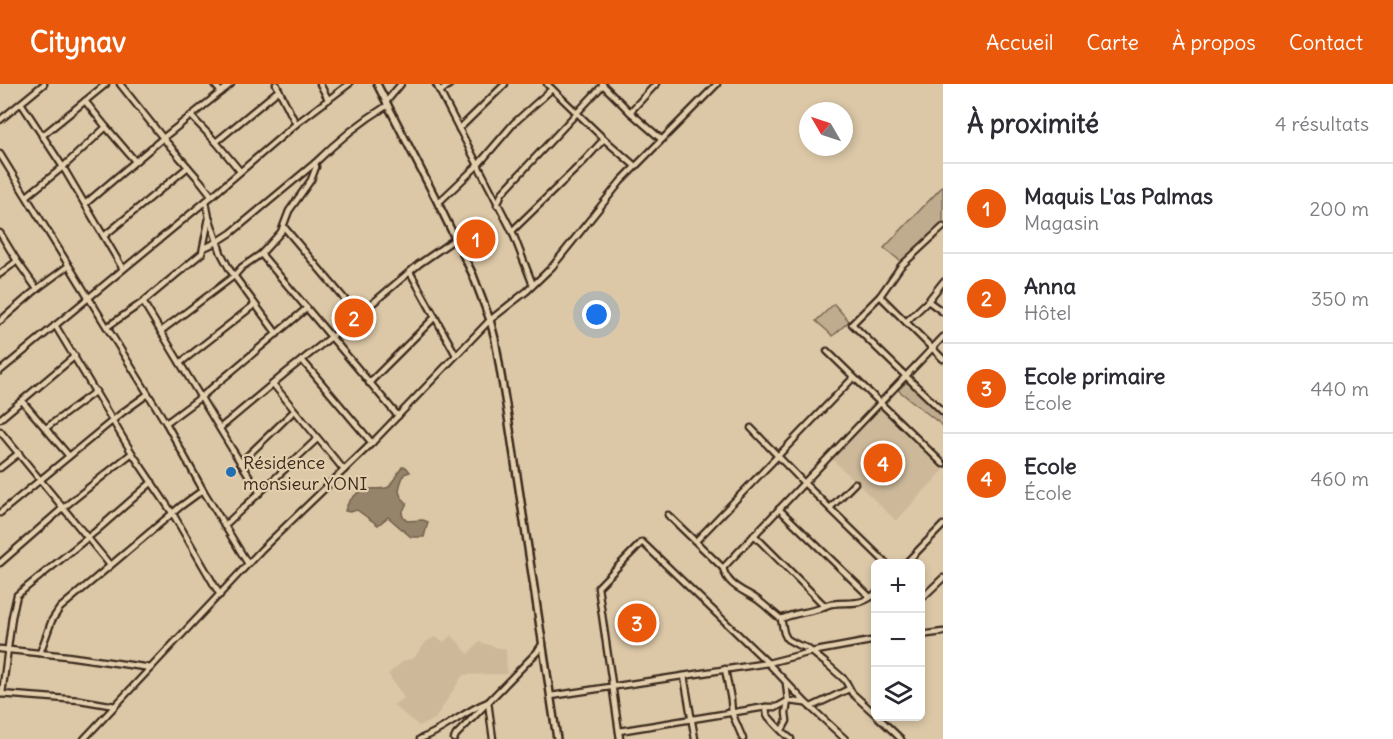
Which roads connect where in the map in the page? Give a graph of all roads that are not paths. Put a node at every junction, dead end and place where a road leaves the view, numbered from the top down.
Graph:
1 (44, 84) edge
2 (106, 84) edge
3 (120, 84) edge
4 (214, 84) edge
5 (231, 84) edge
6 (276, 84) edge
7 (320, 84) edge
8 (350, 84) edge
9 (377, 84) edge
10 (401, 84) edge
11 (436, 84) edge
12 (450, 84) edge
13 (505, 84) edge
14 (547, 84) edge
15 (602, 84) edge
16 (717, 84) edge
17 (655, 85) edge
18 (552, 89) junction
19 (279, 90) junction
20 (221, 92) junction
21 (440, 92) junction
22 (328, 99) junction
23 (85, 101) junction
24 (21, 103) junction
25 (387, 104) junction
26 (630, 112) junction
27 (577, 113) junction
28 (192, 116) junction
29 (0, 120) edge
30 (296, 124) junction
31 (106, 127) junction
32 (459, 129) junction
33 (42, 136) junction
34 (163, 138) junction
35 (604, 139) junction
36 (661, 139) junction
37 (216, 142) junction
38 (0, 154) edge
39 (135, 161) junction
40 (315, 163) junction
41 (7, 165) junction
42 (478, 165) junction
43 (635, 165) junction
44 (63, 167) junction
45 (188, 167) junction
46 (0, 170) edge
47 (240, 171) junction
48 (490, 191) junction
49 (502, 193) junction
50 (27, 196) junction
51 (212, 196) junction
52 (206, 202) junction
53 (438, 203) junction
54 (85, 204) junction
55 (497, 205) junction
56 (209, 218) junction
57 (284, 226) junction
58 (943, 227) edge
59 (512, 231) junction
60 (0, 233) edge
61 (104, 236) junction
62 (454, 239) junction
63 (217, 242) junction
64 (204, 248) junction
65 (261, 254) junction
66 (17, 261) junction
67 (68, 266) junction
68 (123, 269) junction
69 (410, 272) junction
70 (0, 274) edge
71 (234, 276) junction
72 (943, 282) edge
73 (532, 285) junction
74 (37, 289) junction
75 (880, 296) junction
76 (88, 298) junction
77 (928, 301) junction
78 (142, 302) junction
79 (254, 305) junction
80 (307, 308) junction
81 (943, 312) edge
82 (358, 315) junction
83 (435, 317) junction
84 (490, 320) junction
85 (0, 321) edge
86 (906, 322) junction
87 (55, 325) junction
88 (106, 327) junction
89 (161, 331) junction
90 (277, 334) junction
91 (330, 337) junction
92 (943, 337) edge
93 (932, 349) junction
94 (827, 351) dead end
95 (75, 356) junction
96 (456, 356) junction
97 (302, 360) junction
98 (943, 360) edge
99 (180, 363) junction
100 (0, 371) edge
101 (906, 376) junction
102 (853, 378) junction
103 (369, 383) junction
104 (273, 384) junction
105 (96, 391) junction
106 (148, 394) junction
107 (201, 397) junction
108 (22, 401) junction
109 (879, 403) junction
110 (294, 411) junction
111 (943, 412) edge
112 (398, 416) junction
113 (0, 419) edge
114 (112, 421) junction
115 (166, 423) junction
116 (46, 428) junction
117 (220, 428) junction
118 (751, 428) dead end
119 (0, 431) edge
120 (317, 439) junction
121 (372, 443) junction
122 (19, 453) junction
123 (132, 453) junction
124 (69, 456) junction
125 (778, 456) junction
126 (240, 463) junction
127 (943, 464) edge
128 (0, 468) edge
129 (344, 470) junction
130 (41, 480) junction
131 (152, 482) junction
132 (804, 483) junction
133 (855, 483) dead end
134 (203, 490) junction
135 (260, 493) junction
136 (63, 508) junction
137 (830, 508) junction
138 (779, 509) junction
139 (0, 513) edge
140 (173, 514) junction
141 (668, 515) dead end
142 (943, 525) edge
143 (224, 526) junction
144 (754, 535) junction
145 (88, 538) junction
146 (696, 541) junction
147 (882, 559) edge
148 (910, 559) edge
149 (0, 562) edge
150 (248, 564) junction
151 (110, 565) junction
152 (723, 568) junction
153 (943, 578) edge
154 (925, 594) edge
155 (220, 595) junction
156 (870, 597) joint
157 (825, 606) junction
158 (781, 619) junction
159 (943, 632) edge
160 (925, 634) edge
161 (871, 641) edge
162 (543, 643) junction
163 (0, 649) edge
164 (7, 650) junction
165 (40, 652) junction
166 (811, 652) junction
167 (768, 663) junction
168 (151, 668) junction
169 (725, 669) junction
170 (684, 676) junction
171 (786, 682) junction
172 (613, 686) junction
173 (849, 689) junction
174 (1, 694) edge
175 (551, 696) junction
176 (788, 701) junction
177 (488, 702) junction
178 (808, 705) junction
179 (115, 706) junction
180 (766, 707) junction
181 (732, 712) junction
182 (871, 712) edge
183 (692, 719) junction
184 (882, 721) edge
185 (782, 730) junction
186 (619, 731) junction
187 (894, 732) junction
188 (455, 738) edge
189 (788, 738) edge
190 (84, 739) edge
191 (420, 739) edge
192 (493, 739) edge
193 (557, 739) edge
194 (621, 739) edge
195 (695, 739) edge
196 (743, 739) edge
197 (845, 739) edge
198 (888, 739) edge
199 (901, 739) edge

1 - 24 street
2 - 23 street
3 - 34 street
4 - 20 street
5 - 20 street
6 - 19 street
7 - 22 street
8 - 22 street
9 - 25 street
10 - 25 street
11 - 21 street
12 - 21 street
13 - 32 street
14 - 18 street
15 - 26 street
15 - 27 street
16 - 36 street
17 - 26 street
18 - 27 street
18 - 42 street
19 - 30 street
19 - 37 street
20 - 28 street
21 - 32 street
22 - 30 street
23 - 31 street
23 - 33 street
24 - 29 street
24 - 33 street
25 - 40 street
25 - 53 street
26 - 36 street
27 - 35 street
27 - 49 street
28 - 34 street
28 - 37 street
30 - 47 street
31 - 39 street
31 - 44 street
32 - 42 street
33 - 44 street
34 - 39 street
34 - 45 street
35 - 43 street
35 - 59 street
36 - 43 street
37 - 47 street
38 - 41 street
39 - 54 street
40 - 57 street
40 - 63 street
41 - 46 street
41 - 50 street
42 - 48 street
42 - 53 street
43 - 73 street
44 - 50 street
44 - 54 street
45 - 51 street
45 - 61 street
47 - 51 street
48 - 49 street
48 - 55 street
49 - 55 street
50 - 67 street
51 - 52 street
52 - 56 street
52 - 68 street
53 - 62 street
54 - 61 street
55 - 59 street
56 - 63 street
56 - 64 street
57 - 65 street
57 - 82 street
58 - 75 street
59 - 73 street
60 - 66 street
61 - 68 street
62 - 69 street
62 - 84 street
63 - 64 street
63 - 71 street
64 - 78 street
65 - 71 street
65 - 80 street
66 - 70 street
66 - 74 street
67 - 74 street
67 - 76 street
68 - 76 street
69 - 82 street
69 - 83 street
71 - 79 street
71 - 89 street
72 - 77 street
73 - 84 street
74 - 85 street
75 - 86 street
75 - 101 street
76 - 87 street
76 - 88 street
77 - 81 street
77 - 86 street
78 - 88 street
78 - 89 street
79 - 90 street
79 - 99 street
80 - 90 street
80 - 91 street
82 - 91 street
83 - 96 street
83 - 103 street
84 - 96 street
84 - 162 street
86 - 93 street
87 - 95 street
87 - 100 street
88 - 106 street
89 - 99 street
90 - 107 street
91 - 97 street
91 - 103 street
92 - 93 street
93 - 98 street
93 - 101 street
94 - 102 street
95 - 105 street
95 - 108 street
96 - 112 street
97 - 104 street
97 - 121 street
99 - 107 street
101 - 109 street
101 - 111 street
102 - 109 street
102 - 125 street
103 - 112 street
104 - 110 street
104 - 117 street
105 - 114 street
105 - 116 street
106 - 114 street
106 - 115 street
107 - 115 street
107 - 117 street
108 - 113 street
108 - 116 street
109 - 127 street
109 - 132 street
110 - 120 street
110 - 126 street
112 - 121 street
114 - 123 street
114 - 124 street
115 - 134 street
116 - 124 street
117 - 126 street
118 - 125 street
119 - 122 street
120 - 129 street
120 - 135 street
121 - 129 street
122 - 128 street
122 - 130 street
123 - 131 street
123 - 136 street
124 - 130 street
125 - 132 street
125 - 146 street
126 - 135 street
129 - 150 street
130 - 136 street
130 - 139 street
131 - 140 street
131 - 145 street
132 - 137 street
132 - 138 street
133 - 137 street
134 - 140 street
134 - 143 street
135 - 143 street
136 - 145 street
136 - 149 street
137 - 147 street
138 - 144 street
138 - 156 street
140 - 151 street
140 - 155 street
141 - 146 street
142 - 148 street
143 - 150 street
144 - 152 street
144 - 157 street
145 - 151 street
145 - 164 street
146 - 152 street
150 - 155 street
151 - 165 street
152 - 158 street
153 - 154 street
155 - 168 street
156 - 157 street
157 - 158 street
158 - 166 street
159 - 160 street
161 - 166 street
162 - 175 street
162 - 177 street
163 - 164 street
164 - 165 street
164 - 174 street
165 - 168 street
166 - 167 street
166 - 173 street
167 - 169 street
167 - 171 street
167 - 172 street
168 - 179 street
169 - 170 street
169 - 181 street
170 - 172 street
170 - 183 street
171 - 176 street
171 - 178 street
172 - 175 street
172 - 186 street
173 - 178 street
173 - 182 street
174 - 179 street
175 - 193 street
176 - 178 street
176 - 180 street
176 - 185 street
177 - 188 street
177 - 191 street
177 - 192 street
178 - 197 street
179 - 190 street
180 - 181 street
180 - 185 street
181 - 183 street
181 - 196 street
183 - 186 street
183 - 195 street
184 - 187 street
185 - 189 street
186 - 194 street
187 - 198 street
187 - 199 street

